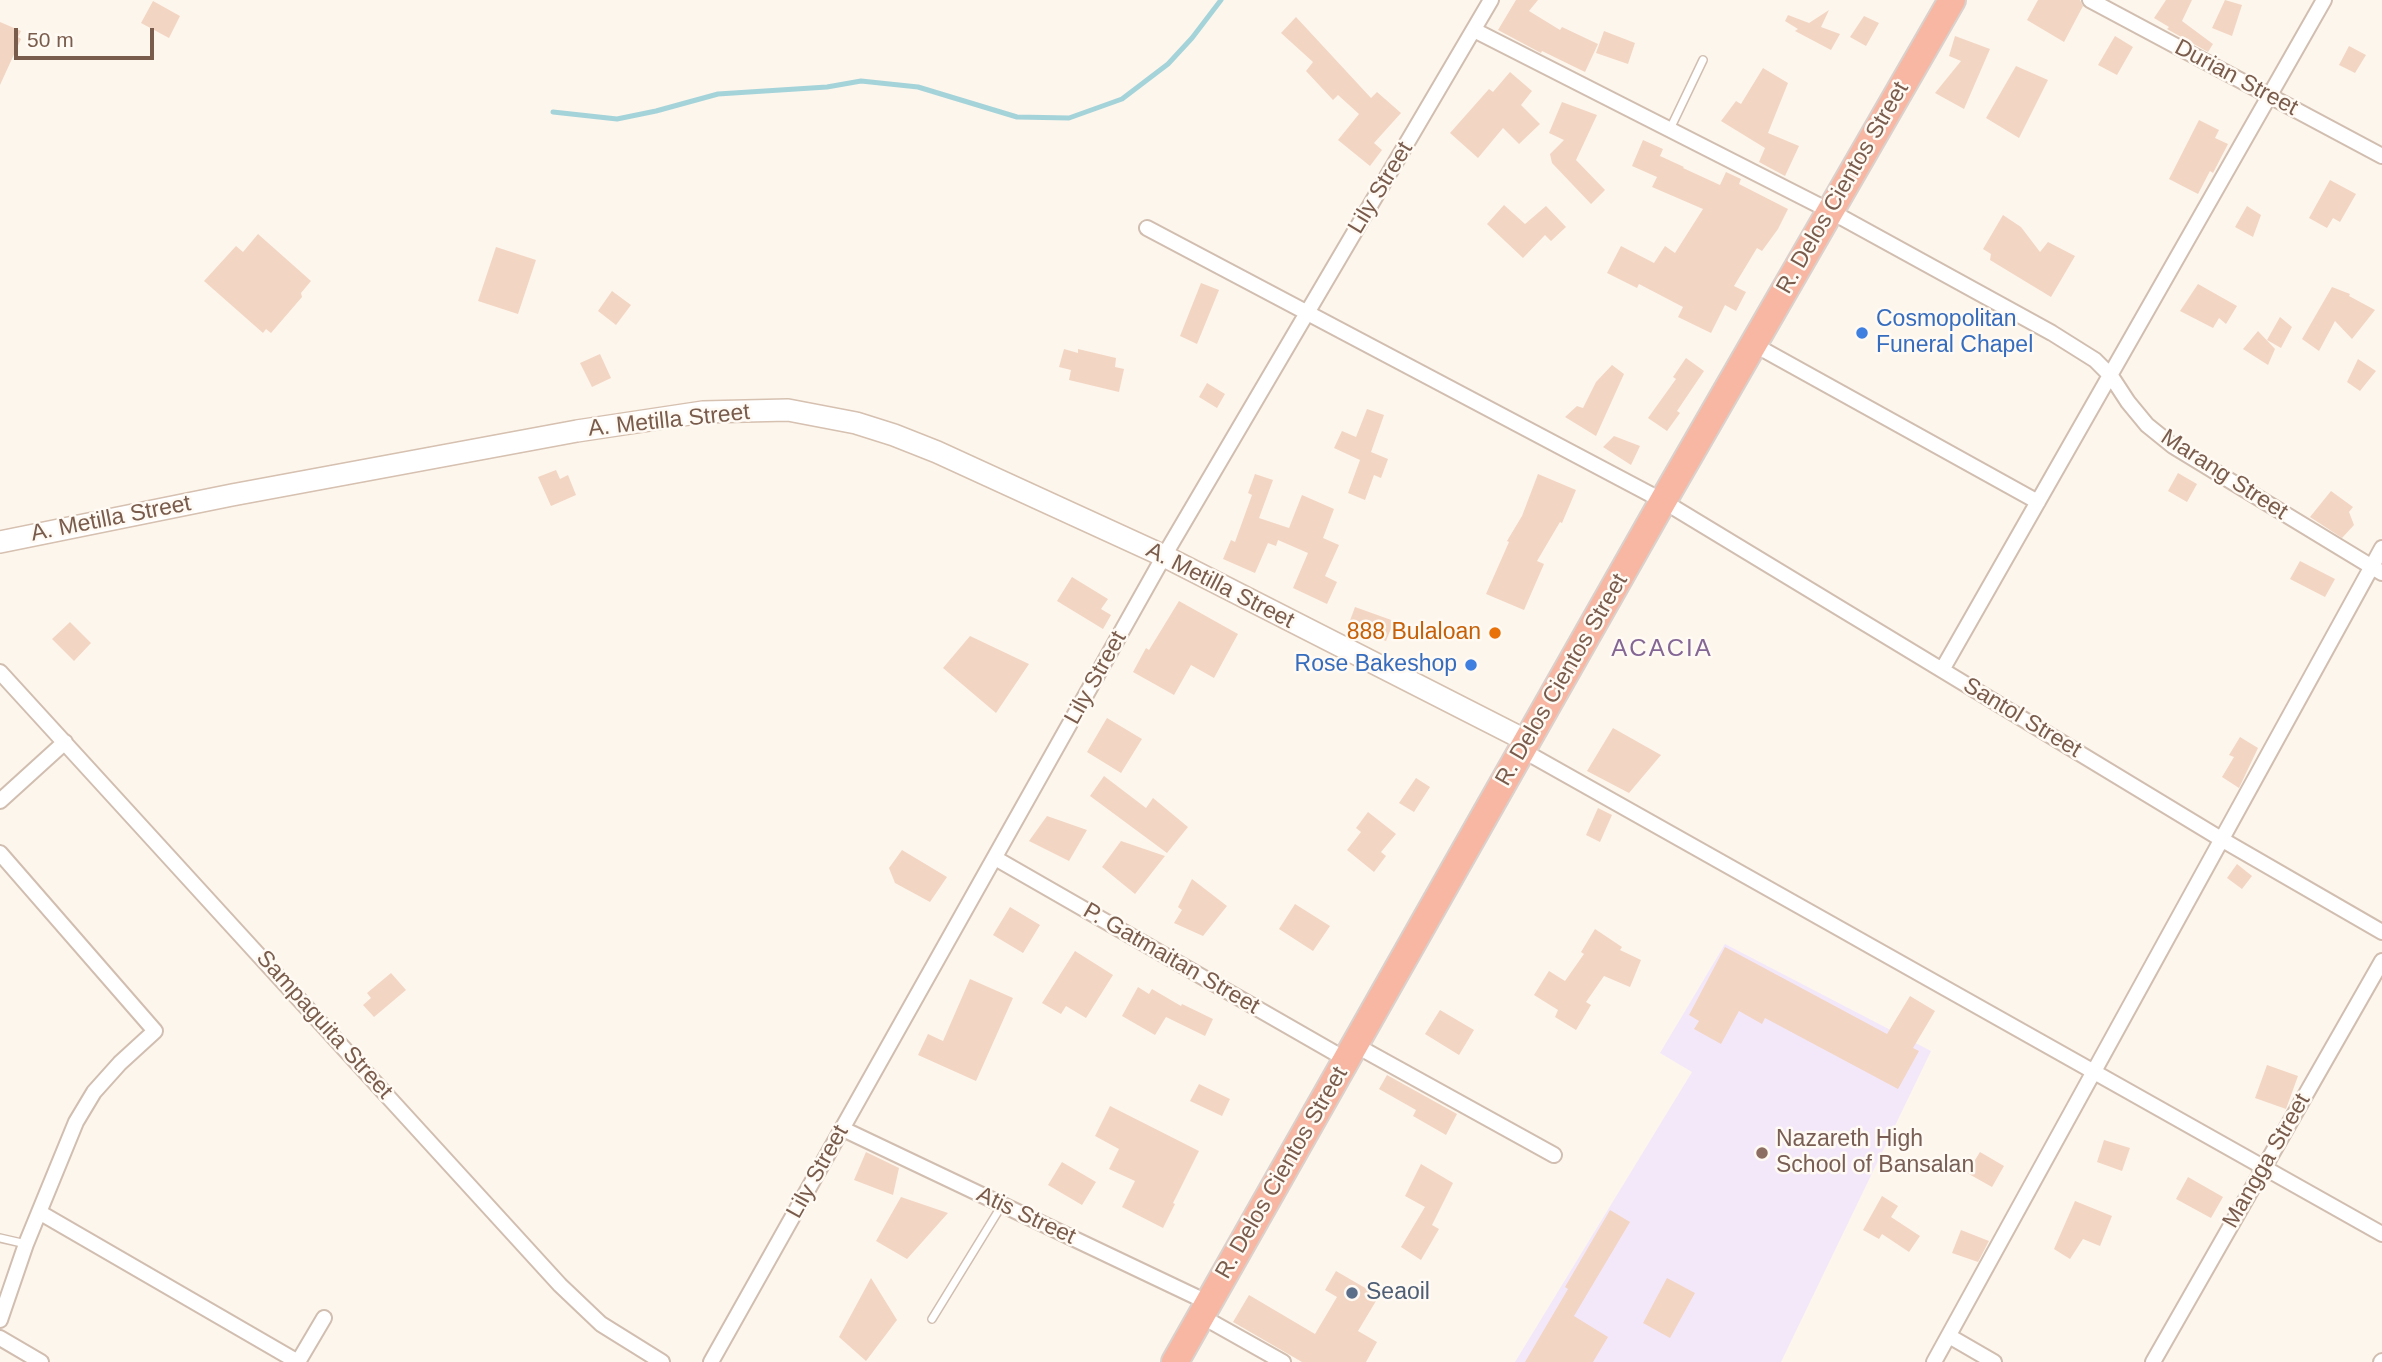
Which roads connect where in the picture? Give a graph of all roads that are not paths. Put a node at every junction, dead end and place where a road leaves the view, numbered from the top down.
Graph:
1 (1491, 0) edge
2 (1952, 0) edge
3 (2090, 0) edge
4 (2324, 0) edge
5 (1474, 30) junction
6 (1703, 60) dead end
7 (2270, 96) junction
8 (1670, 130) junction
9 (2382, 156) edge
10 (1830, 211) junction
11 (1147, 228) dead end
12 (1308, 313) junction
13 (1754, 344) junction
14 (2111, 376) junction
15 (1663, 501) junction
16 (2038, 502) junction
17 (0, 542) edge
18 (2382, 548) edge
19 (1164, 556) junction
20 (2377, 569) edge
21 (1942, 670) junction
22 (0, 672) edge
23 (65, 742) junction
24 (1525, 746) junction
25 (0, 801) edge
26 (2221, 839) junction
27 (0, 853) edge
28 (995, 858) junction
29 (2382, 932) edge
30 (2382, 961) edge
31 (1351, 1052) junction
32 (2094, 1071) junction
33 (843, 1129) junction
34 (1555, 1155) dead end
35 (2264, 1167) junction
36 (1002, 1205) junction
37 (39, 1212) junction
38 (2382, 1234) edge
39 (0, 1238) edge
40 (26, 1244) junction
41 (1205, 1310) junction
42 (324, 1318) dead end
43 (932, 1319) dead end
44 (0, 1320) edge
45 (1949, 1336) junction
46 (0, 1338) edge
47 (41, 1362) edge
48 (298, 1362) edge
49 (662, 1362) edge
50 (711, 1362) edge
51 (1175, 1362) edge
52 (1283, 1362) edge
53 (1934, 1362) edge
54 (1994, 1362) edge
55 (2153, 1362) edge

1 - 5 street, Lily Street
2 - 10 highway, R. Delos Cientos Street
3 - 7 street, Durian Street
4 - 7 street
5 - 8 street, Marang Street
5 - 12 street, Lily Street
6 - 8 lane
7 - 9 street, Durian Street
7 - 14 street
8 - 10 street, Marang Street
10 - 13 highway, R. Delos Cientos Street
10 - 14 street, Marang Street
11 - 12 street, Santol Street
12 - 15 street, Santol Street
12 - 19 street, Lily Street
13 - 15 highway, R. Delos Cientos Street
13 - 16 street
14 - 16 street
14 - 20 street, Marang Street
15 - 21 street, Santol Street
15 - 24 highway, R. Delos Cientos Street
16 - 21 street
17 - 19 main road, A. Metilla Street
18 - 20 street
19 - 24 main road, A. Metilla Street
19 - 28 street, Lily Street
20 - 26 street
21 - 26 street, Santol Street
22 - 23 street, Sampaguita Street
23 - 25 street
23 - 49 street, Sampaguita Street
24 - 31 highway, R. Delos Cientos Street
24 - 32 street
26 - 29 street, Santol Street
26 - 32 street
27 - 37 street
28 - 31 street, P. Gatmaitan Street
28 - 33 street, Lily Street
30 - 35 street, Mangga Street
31 - 34 street, P. Gatmaitan Street
31 - 41 highway, R. Delos Cientos Street
32 - 35 street
32 - 45 street
33 - 36 street, Atis Street
33 - 50 street, Lily Street
35 - 38 street
35 - 55 street, Mangga Street
36 - 41 street, Atis Street
36 - 43 lane
37 - 40 street
37 - 48 street
39 - 40 lane
40 - 44 street
41 - 51 highway, R. Delos Cientos Street
41 - 52 street, Atis Street
42 - 48 street
45 - 53 street
45 - 54 street
46 - 47 street

